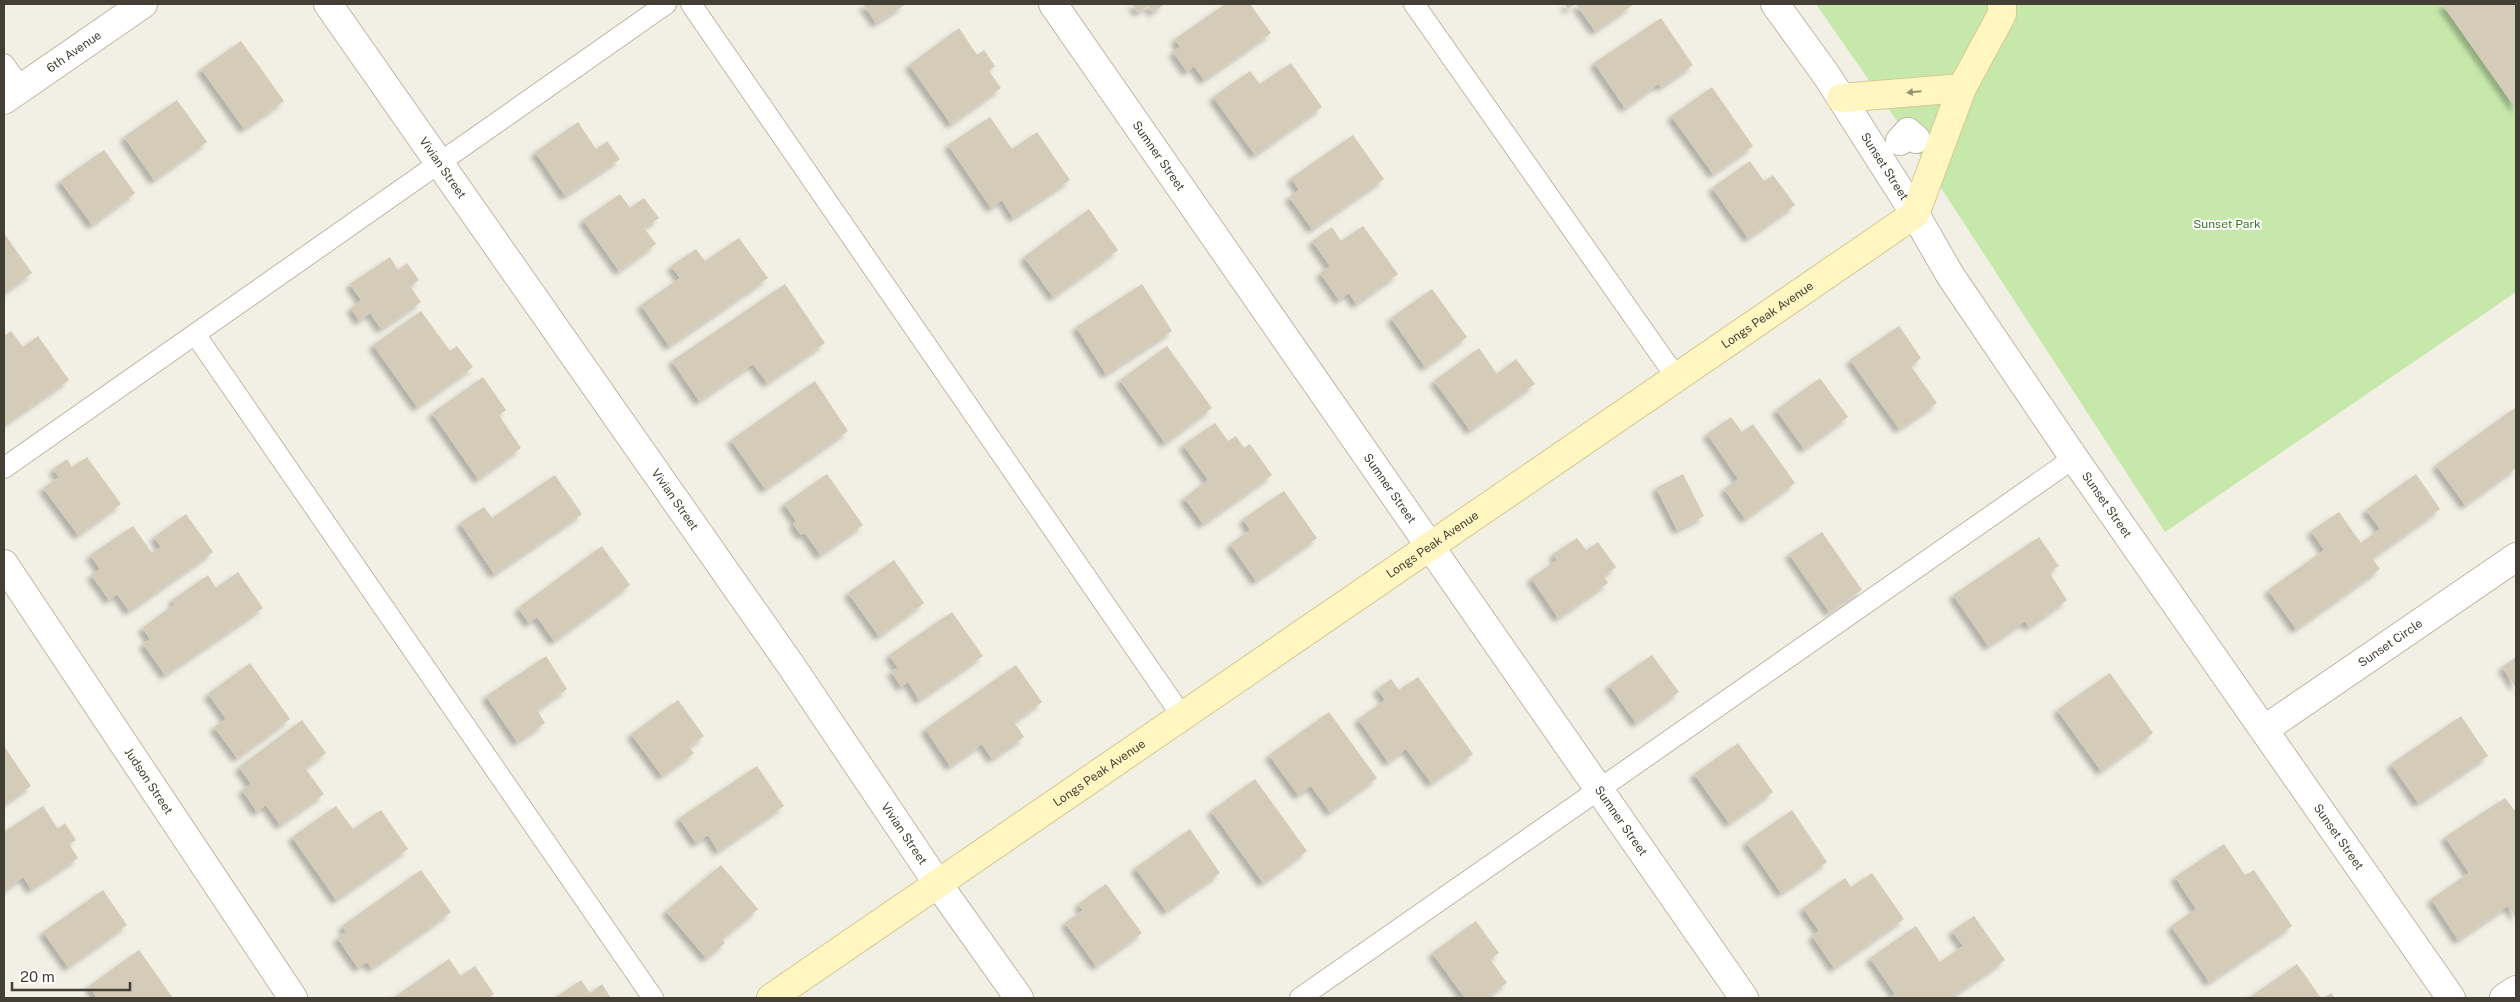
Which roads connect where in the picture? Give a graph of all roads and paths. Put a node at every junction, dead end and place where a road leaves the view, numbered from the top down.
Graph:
1 (143, 4) edge
2 (328, 4) edge
3 (666, 4) edge
4 (692, 4) edge
5 (1054, 4) edge
6 (1414, 4) edge
7 (1774, 4) edge
8 (2002, 9) edge
9 (4, 64) edge
10 (1962, 88) junction
11 (12, 94) edge
12 (1841, 98) junction
13 (439, 163) junction
14 (1915, 214) junction
15 (195, 334) junction
16 (1676, 377) junction
17 (2074, 458) junction
18 (4, 468) edge
19 (1430, 545) junction
20 (2516, 557) edge
21 (4, 564) edge
22 (1182, 716) junction
23 (2265, 729) junction
24 (1599, 789) junction
25 (938, 884) junction
26 (2516, 990) edge
27 (293, 998) edge
28 (652, 998) edge
29 (771, 998) edge
30 (1019, 998) edge
31 (1300, 998) edge
32 (1744, 998) edge
33 (2451, 998) edge
34 (2504, 998) edge

1 - 11 street, 6th Avenue
2 - 13 street, Vivian Street
3 - 13 lane
4 - 22 lane
5 - 19 street, Sumner Street
6 - 16 lane
7 - 12 street, Sunset Street
8 - 10 street
9 - 11 lane
10 -> 12 street
10 - 14 street
12 - 14 street, Sunset Street
13 - 15 lane
13 - 25 street, Vivian Street
14 - 16 street, Longs Peak Avenue
14 - 17 street, Sunset Street
15 - 18 lane
15 - 28 lane
16 - 19 street, Longs Peak Avenue
17 - 23 street, Sunset Street
17 - 24 lane
19 - 22 street, Longs Peak Avenue
19 - 24 street, Sumner Street
20 - 23 street, Sunset Circle
21 - 27 street, Judson Street
22 - 25 street, Longs Peak Avenue
23 - 33 street, Sunset Street
24 - 31 lane
24 - 32 street, Sumner Street
25 - 29 street, Longs Peak Avenue
25 - 30 street, Vivian Street
26 - 34 street

